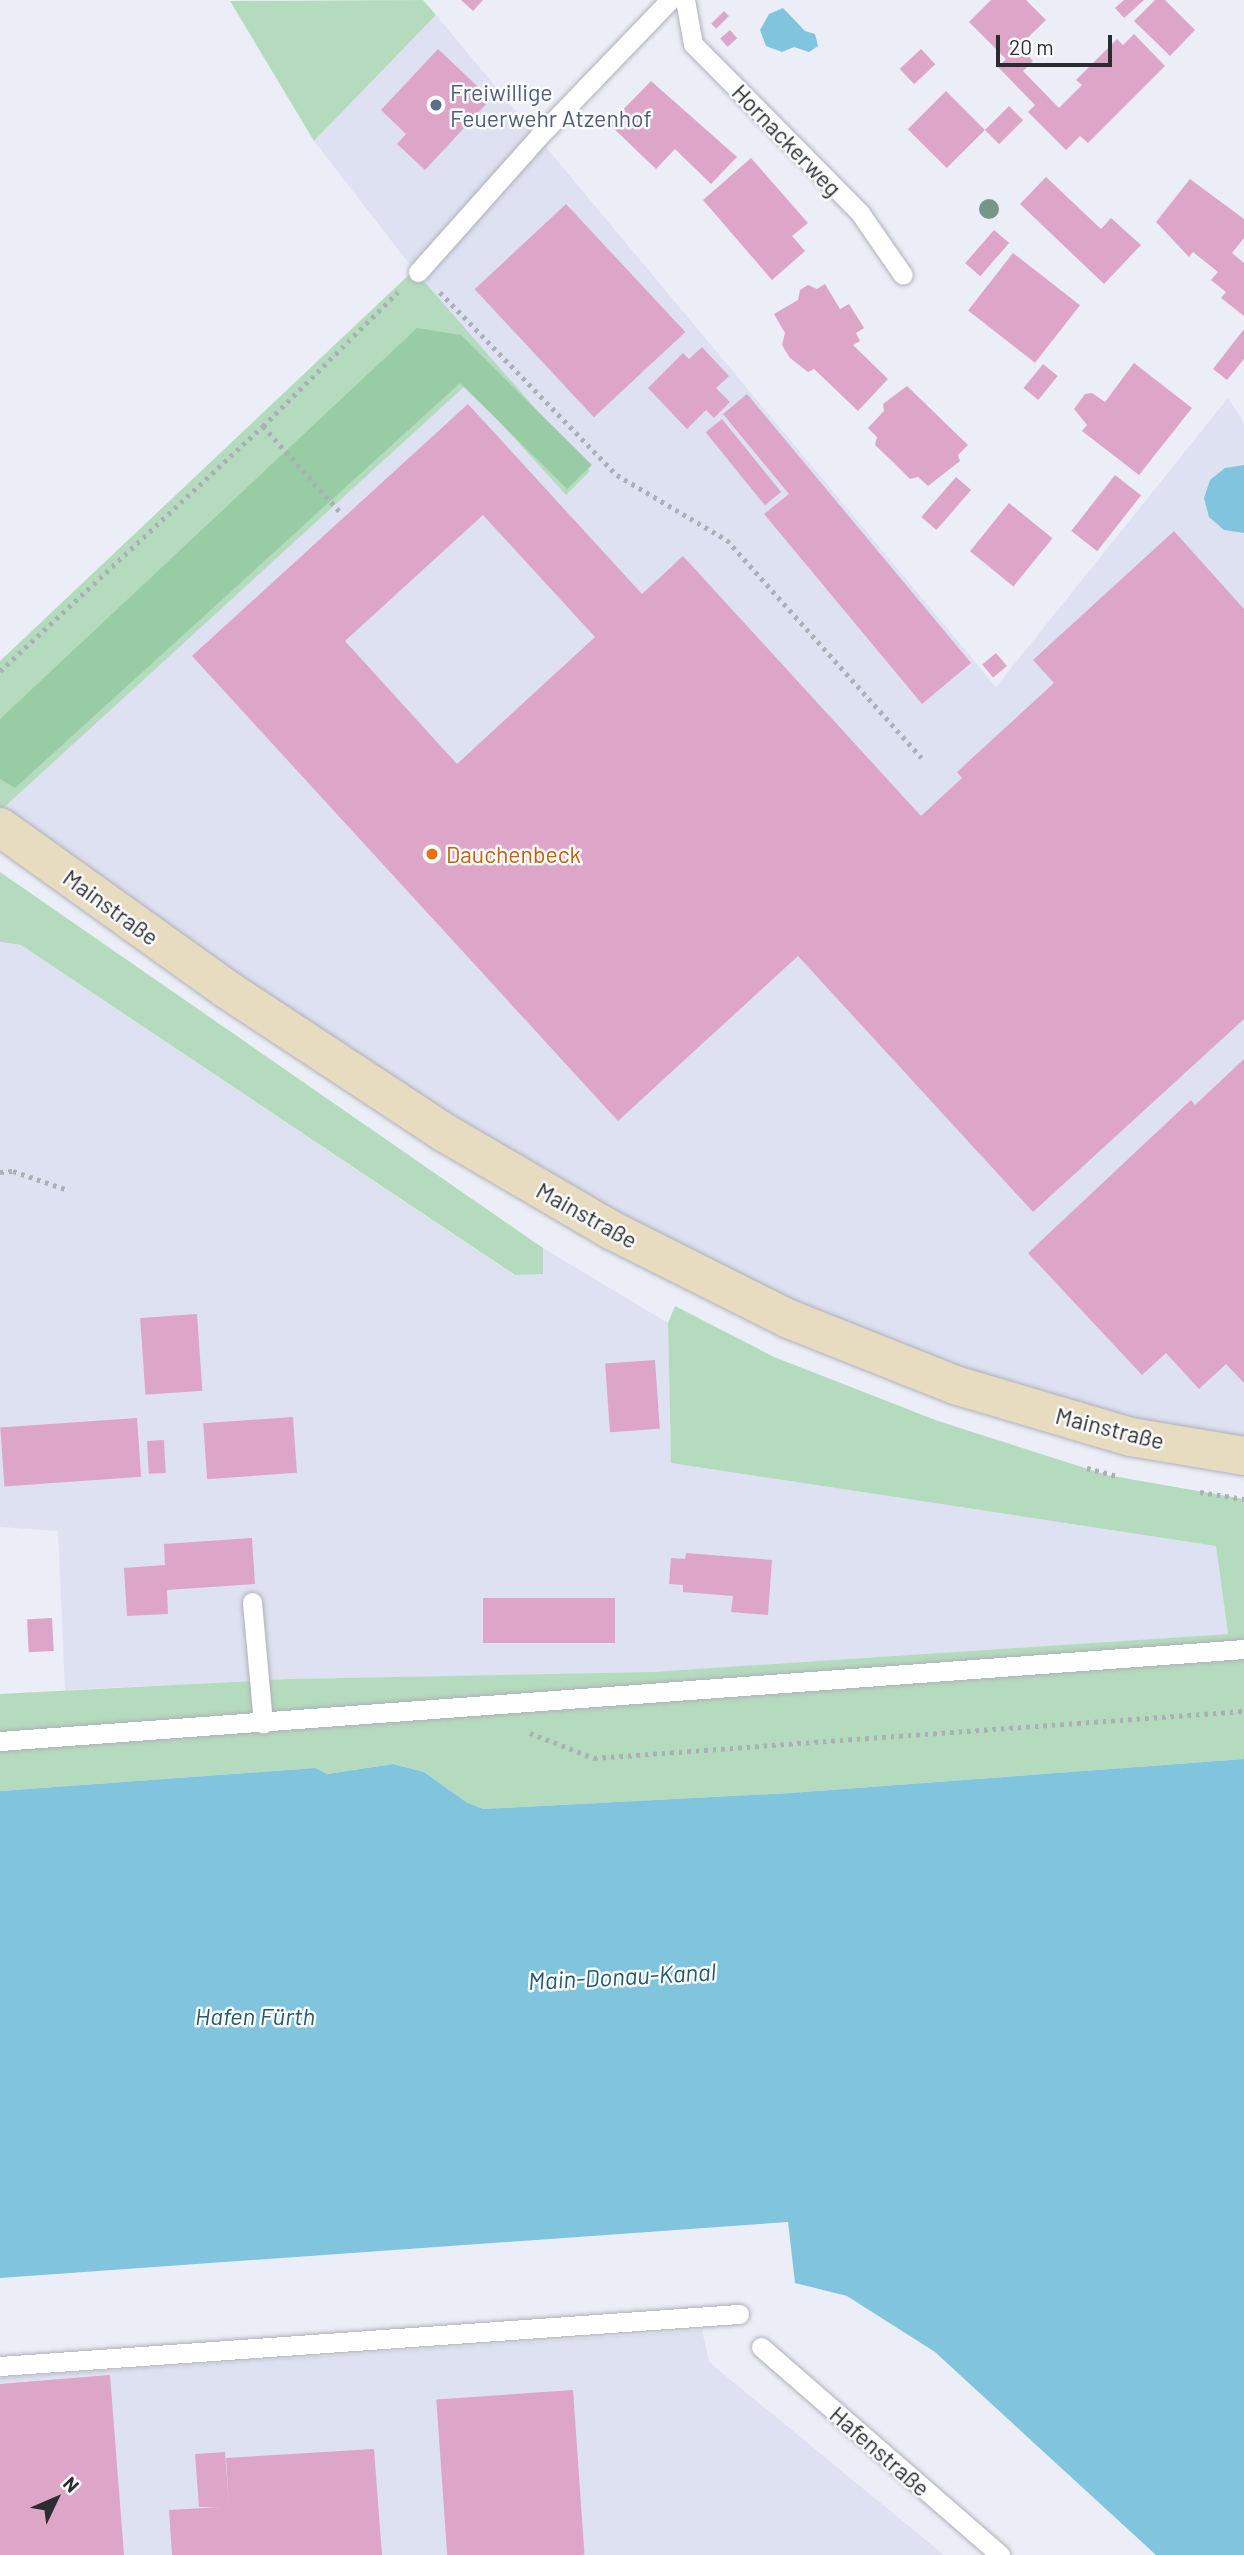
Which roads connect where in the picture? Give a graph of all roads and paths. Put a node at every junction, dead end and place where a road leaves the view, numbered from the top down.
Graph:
1 (670, 0) edge
2 (685, 0) edge
3 (418, 272) junction
4 (903, 275) dead end
5 (263, 426) junction
6 (341, 513) dead end
7 (0, 671) edge
8 (922, 758) dead end
9 (0, 827) edge
10 (0, 1172) edge
11 (65, 1189) dead end
12 (1244, 1456) edge
13 (252, 1602) dead end
14 (1244, 1650) edge
15 (468, 1710) junction
16 (1244, 1711) edge
17 (263, 1724) junction
18 (0, 1741) edge
19 (739, 2314) dead end
20 (761, 2347) dead end
21 (0, 2366) edge
22 (1000, 2555) edge

1 - 3 lane
2 - 4 lane, Hornackerweg
3 - 5 path
3 - 8 path
5 - 6 path
5 - 7 path
9 - 12 main road, Mainstraße
10 - 11 path
13 - 17 lane
14 - 15 lane
15 - 16 path
15 - 17 lane
17 - 18 lane
19 - 21 lane
20 - 22 lane, Hafenstraße

